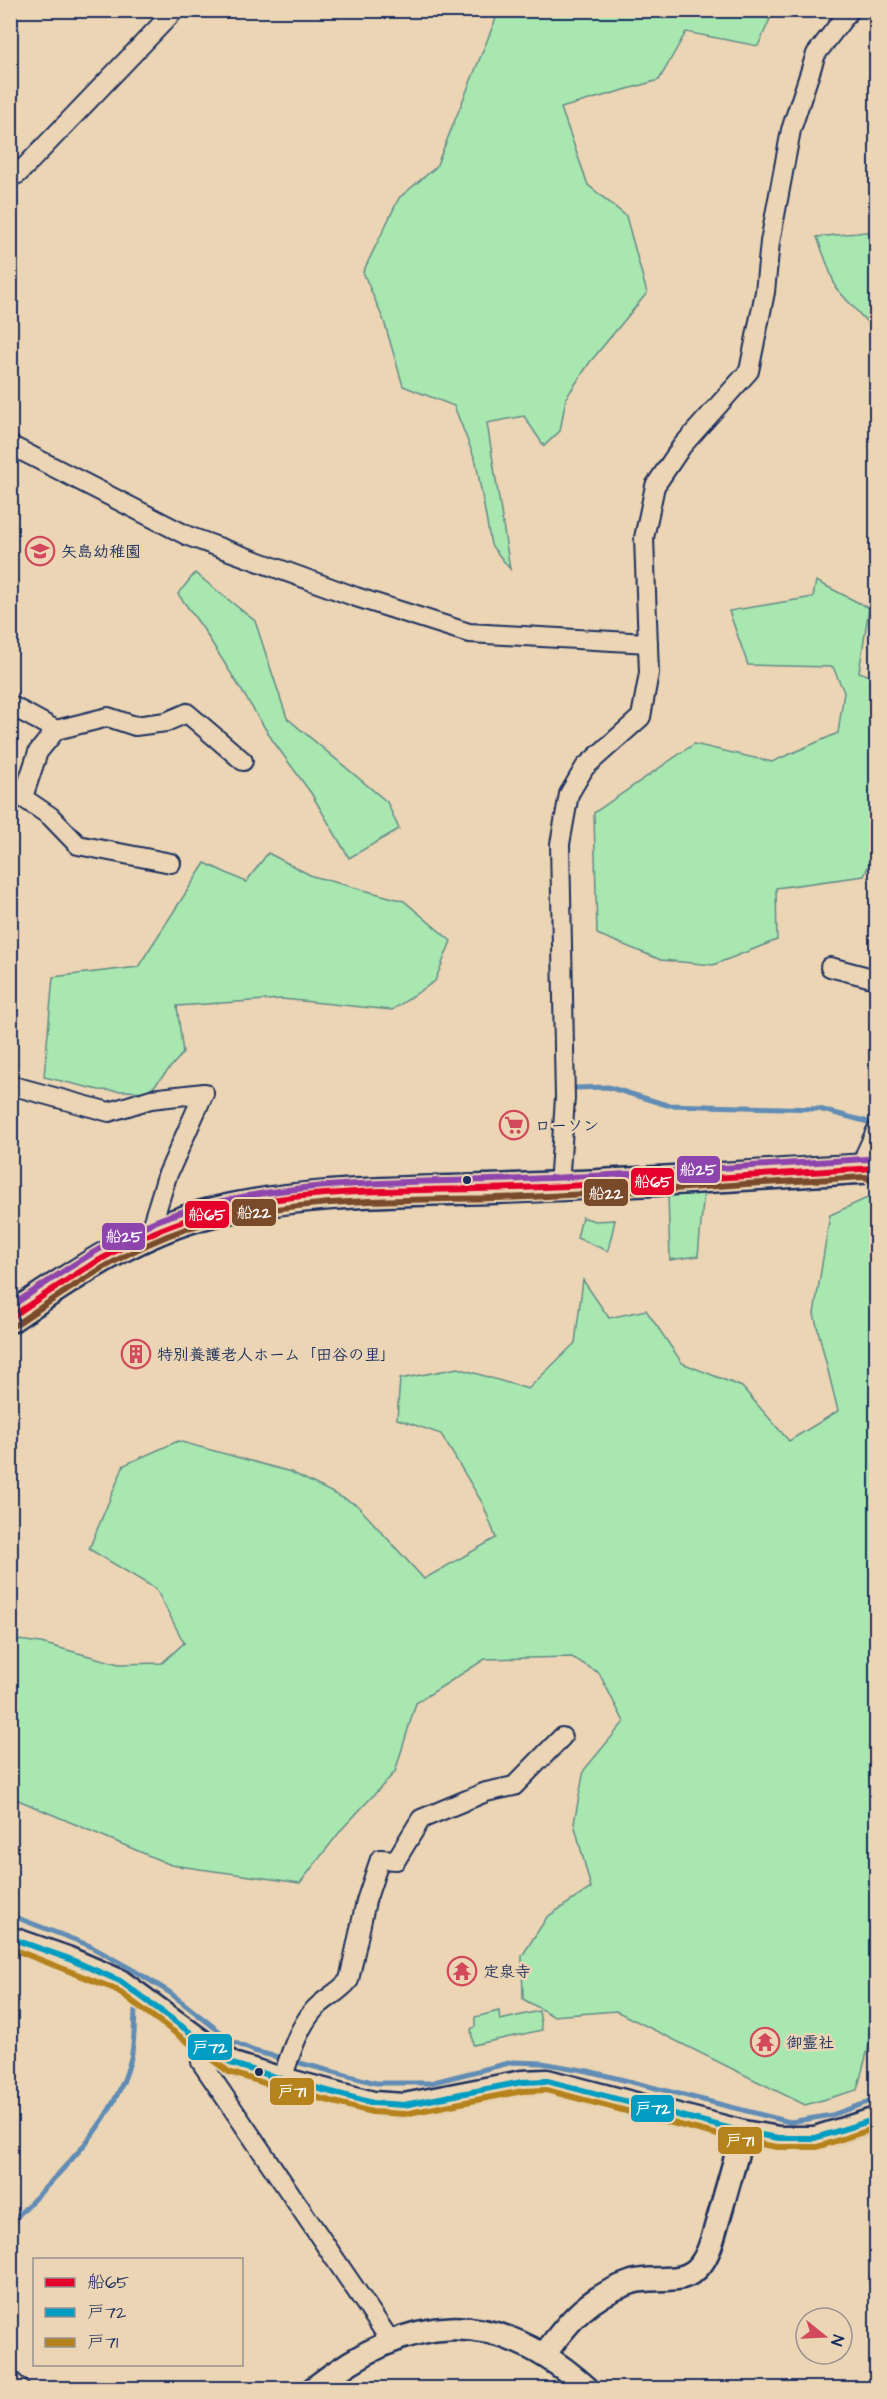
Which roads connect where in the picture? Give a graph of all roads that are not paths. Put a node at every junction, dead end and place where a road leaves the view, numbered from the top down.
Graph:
1 (175, 10) edge
2 (850, 10) edge
3 (10, 177) edge
4 (10, 445) edge
5 (648, 643) junction
6 (10, 705) edge
7 (56, 730) junction
8 (243, 761) dead end
9 (17, 793) edge
10 (171, 863) dead end
11 (830, 967) dead end
12 (876, 979) edge
13 (10, 1086) edge
14 (876, 1131) edge
15 (874, 1170) edge
16 (559, 1186) junction
17 (149, 1234) junction
18 (10, 1318) edge
19 (562, 1737) dead end
20 (10, 1938) edge
21 (204, 2043) junction
22 (287, 2067) junction
23 (876, 2119) edge
24 (743, 2132) junction
25 (390, 2340) junction
26 (545, 2354) junction
27 (10, 2380) edge
28 (19, 2388) edge
29 (315, 2388) edge
30 (586, 2388) edge

1 - 3 street
2 - 5 street
4 - 5 street
5 - 16 street
6 - 7 street
7 - 8 street
7 - 9 street
9 - 10 street
11 - 12 street
13 - 17 street
14 - 15 street
15 - 16 main road
16 - 17 main road
17 - 18 main road
19 - 22 street
20 - 21 street
21 - 22 street
21 - 25 street
22 - 24 street
23 - 24 street
24 - 26 street
25 - 26 street
25 - 29 street
26 - 30 street
27 - 28 street

